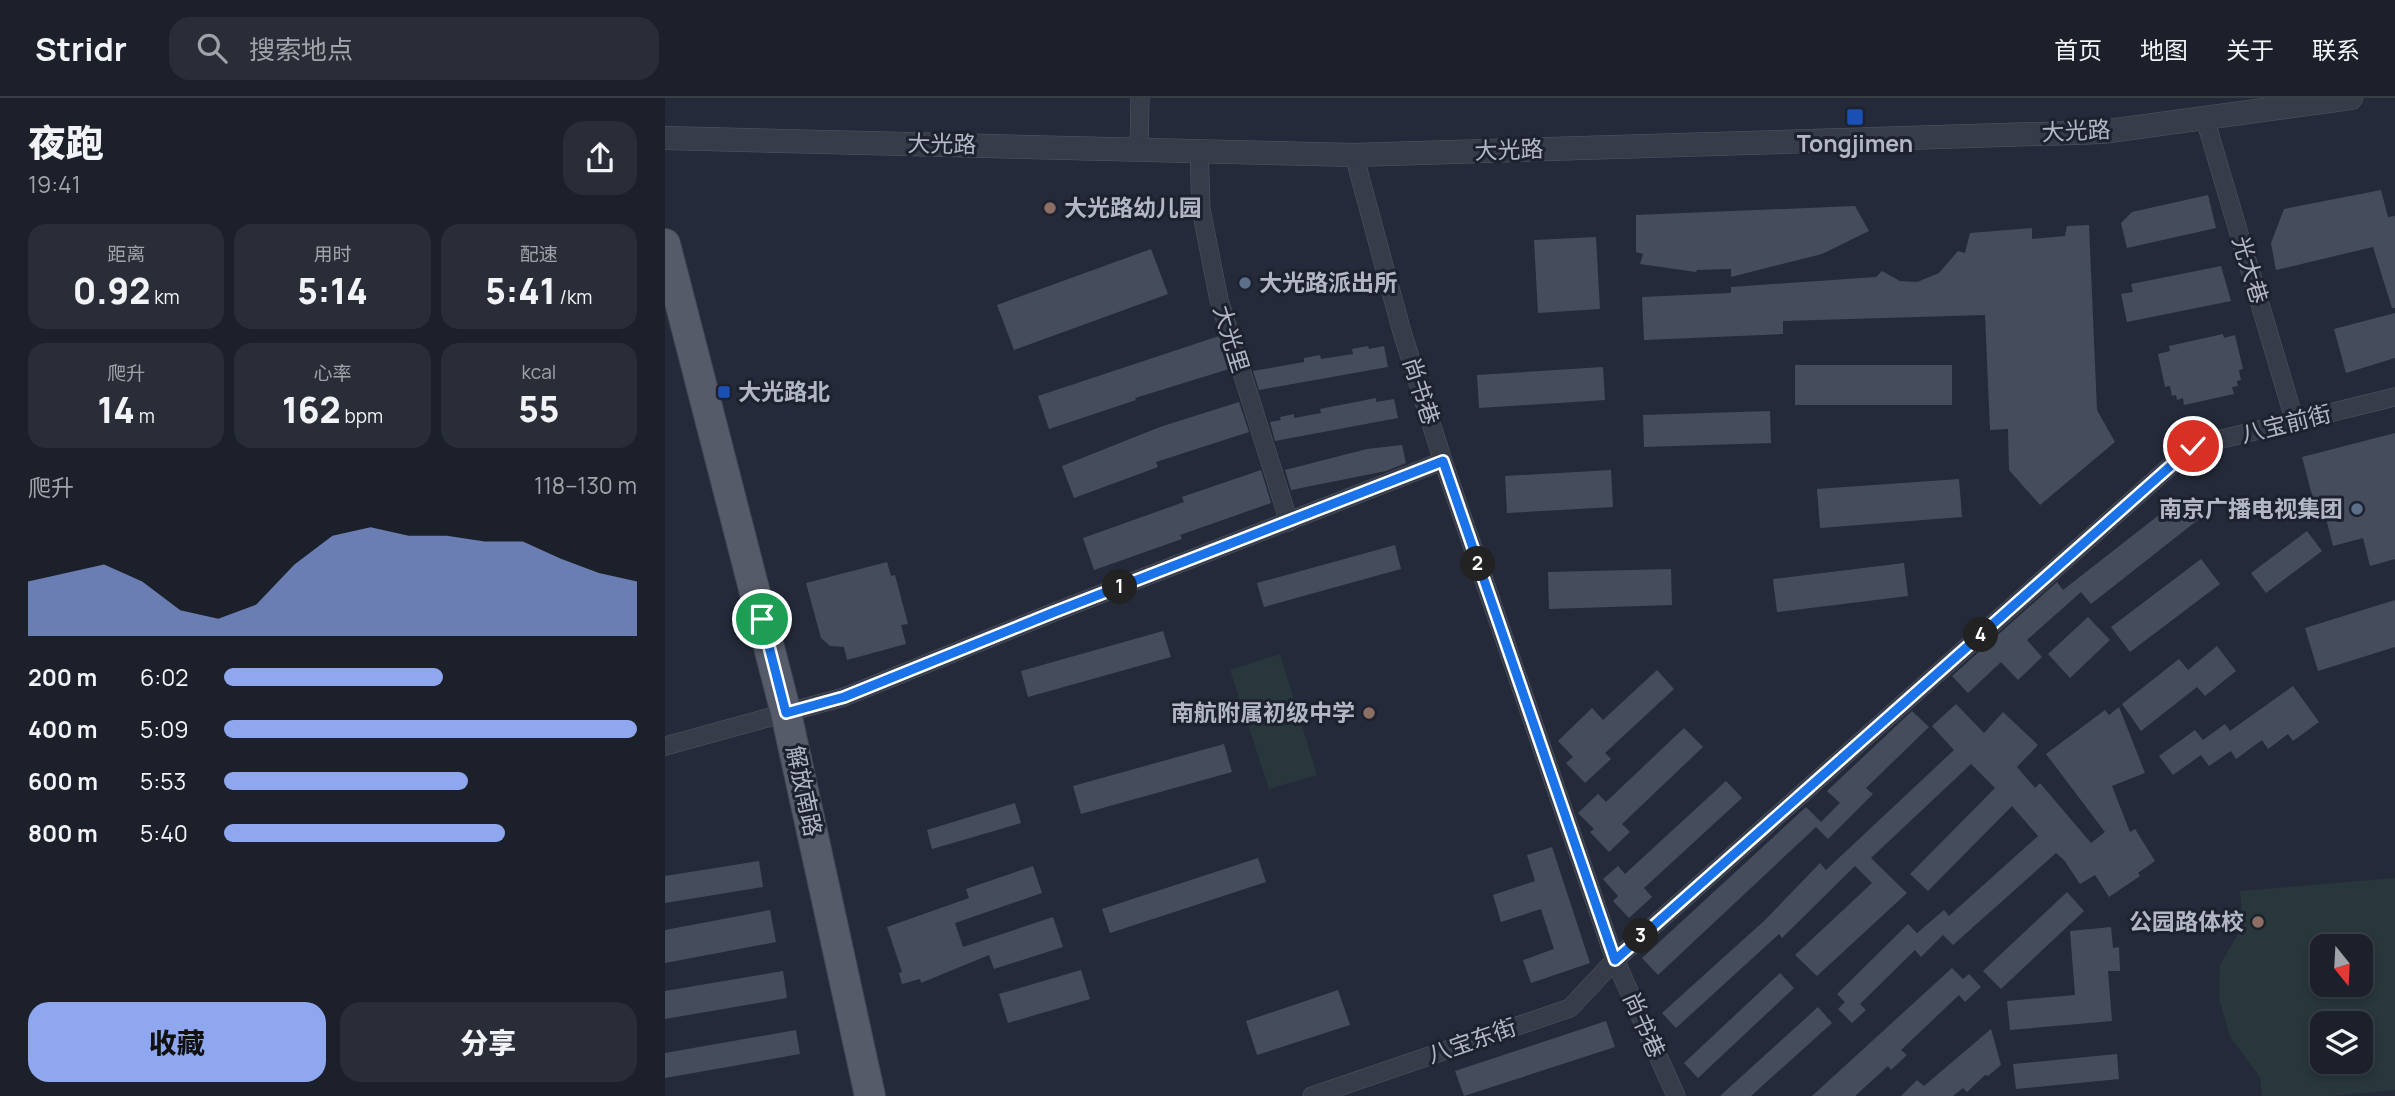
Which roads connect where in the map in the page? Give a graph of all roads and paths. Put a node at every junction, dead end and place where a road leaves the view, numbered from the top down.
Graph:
1 (1140, 98) edge
2 (2351, 98) edge
3 (2205, 119) junction
4 (665, 138) edge
5 (1139, 149) junction
6 (1199, 150) junction
7 (1354, 155) junction
8 (665, 244) edge
9 (2395, 397) edge
10 (2295, 422) junction
11 (1443, 461) junction
12 (1289, 522) junction
13 (786, 713) junction
14 (665, 746) edge
15 (1615, 960) junction
16 (870, 1096) edge
17 (1312, 1096) edge
18 (1676, 1096) edge

1 - 5 street
2 - 3 street, 大光路
3 - 7 street, 大光路
3 - 10 street, 光大巷
4 - 5 street, 大光路
5 - 6 street, 大光路
6 - 7 street, 大光路
6 - 12 street, 大光里
7 - 11 street, 尚书巷
8 - 13 street, 解放南路
9 - 10 street, 八宝前街
10 - 15 street, 八宝前街
11 - 12 street
11 - 15 street, 尚书巷
12 - 13 street
13 - 14 street
13 - 16 street, 解放南路
15 - 17 street, 八宝东街
15 - 18 street, 尚书巷

